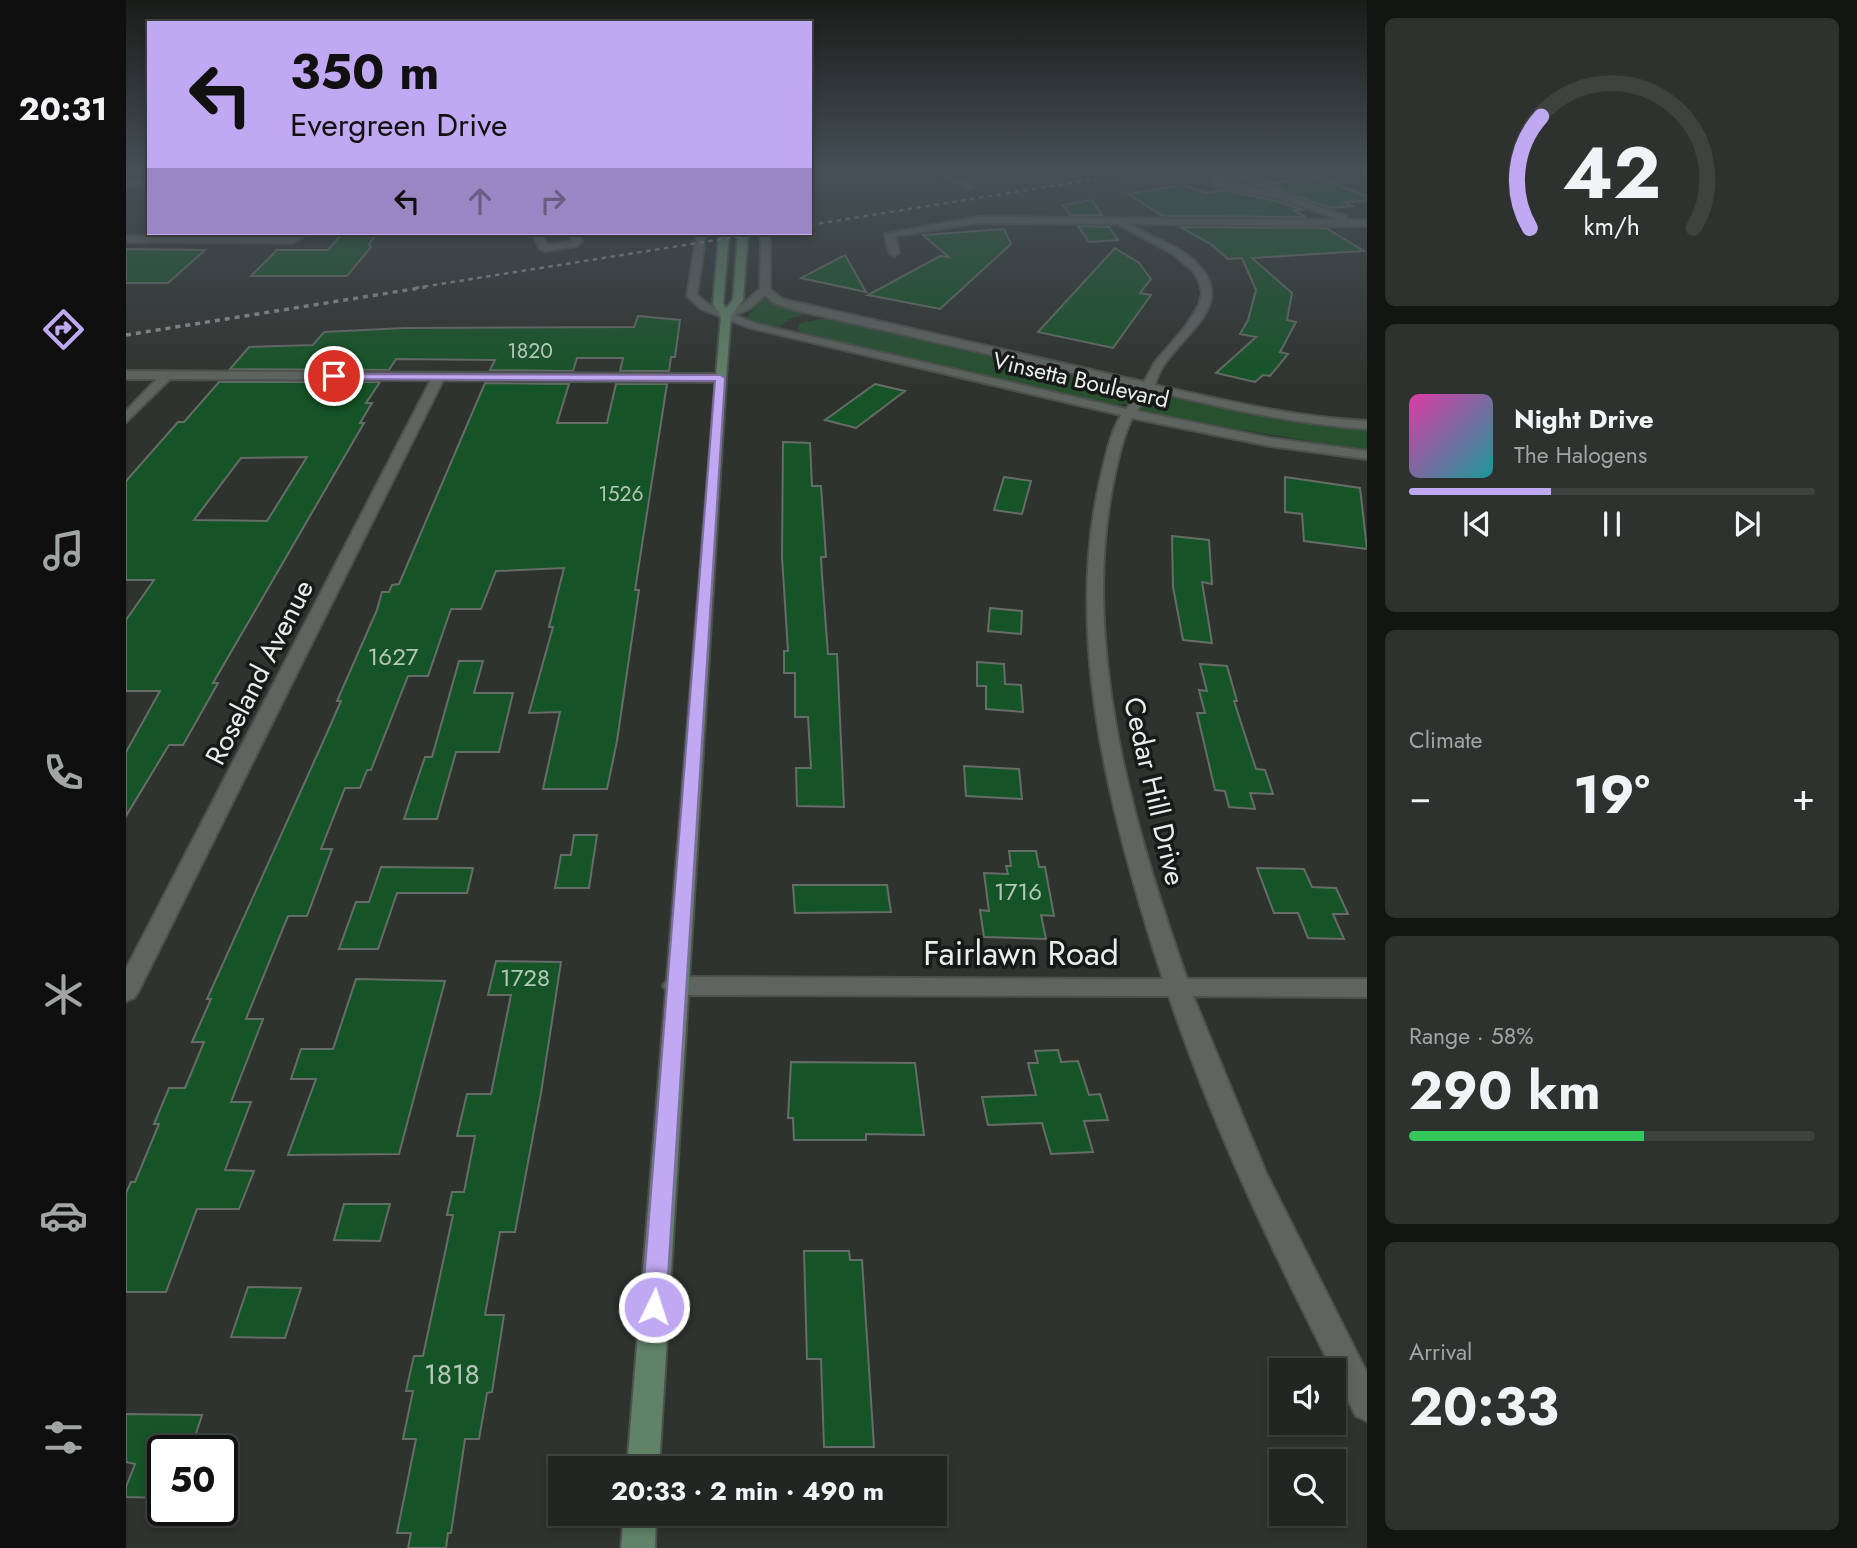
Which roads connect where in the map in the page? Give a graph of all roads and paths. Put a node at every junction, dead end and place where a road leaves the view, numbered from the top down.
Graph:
1 (542, 244) edge
2 (572, 244) edge
3 (699, 244) edge
4 (723, 244) edge
5 (742, 244) edge
6 (766, 244) edge
7 (892, 244) edge
8 (1161, 244) edge
9 (894, 254) dead end
10 (765, 290) junction
11 (825, 314) junction
12 (726, 315) junction
13 (793, 326) junction
14 (126, 374) edge
15 (167, 375) junction
16 (439, 377) junction
17 (720, 378) junction
18 (1149, 387) junction
19 (1128, 413) junction
20 (126, 418) edge
21 (1367, 425) edge
22 (1367, 455) edge
23 (676, 986) junction
24 (1178, 987) junction
25 (1367, 988) edge
26 (126, 992) edge
27 (1367, 1405) edge
28 (644, 1456) edge
29 (639, 1526) edge
30 (638, 1548) edge

1 - 2 street
3 - 12 street, Vinsetta Boulevard
4 - 12 main road
5 - 12 main road
6 - 10 street
7 - 9 street
8 - 18 street, Cedar Hill Drive
10 - 11 street, Vinsetta Boulevard
10 - 12 street
11 - 13 street, Vinsetta Boulevard
11 - 18 street, Vinsetta Boulevard
12 - 13 street, Vinsetta Boulevard
12 - 17 main road
13 - 19 street, Vinsetta Boulevard
14 - 15 street
15 - 16 street
15 - 20 street
16 - 17 street
16 - 26 street, Roseland Avenue
17 - 23 main road
18 - 19 street, Cedar Hill Drive
18 - 21 street, Vinsetta Boulevard
19 - 22 street, Vinsetta Boulevard
19 - 24 street, Cedar Hill Drive
23 - 24 street, Fairlawn Road
23 - 28 main road
24 - 25 street, Fairlawn Road
24 - 27 street, Cedar Hill Drive
29 - 30 main road

